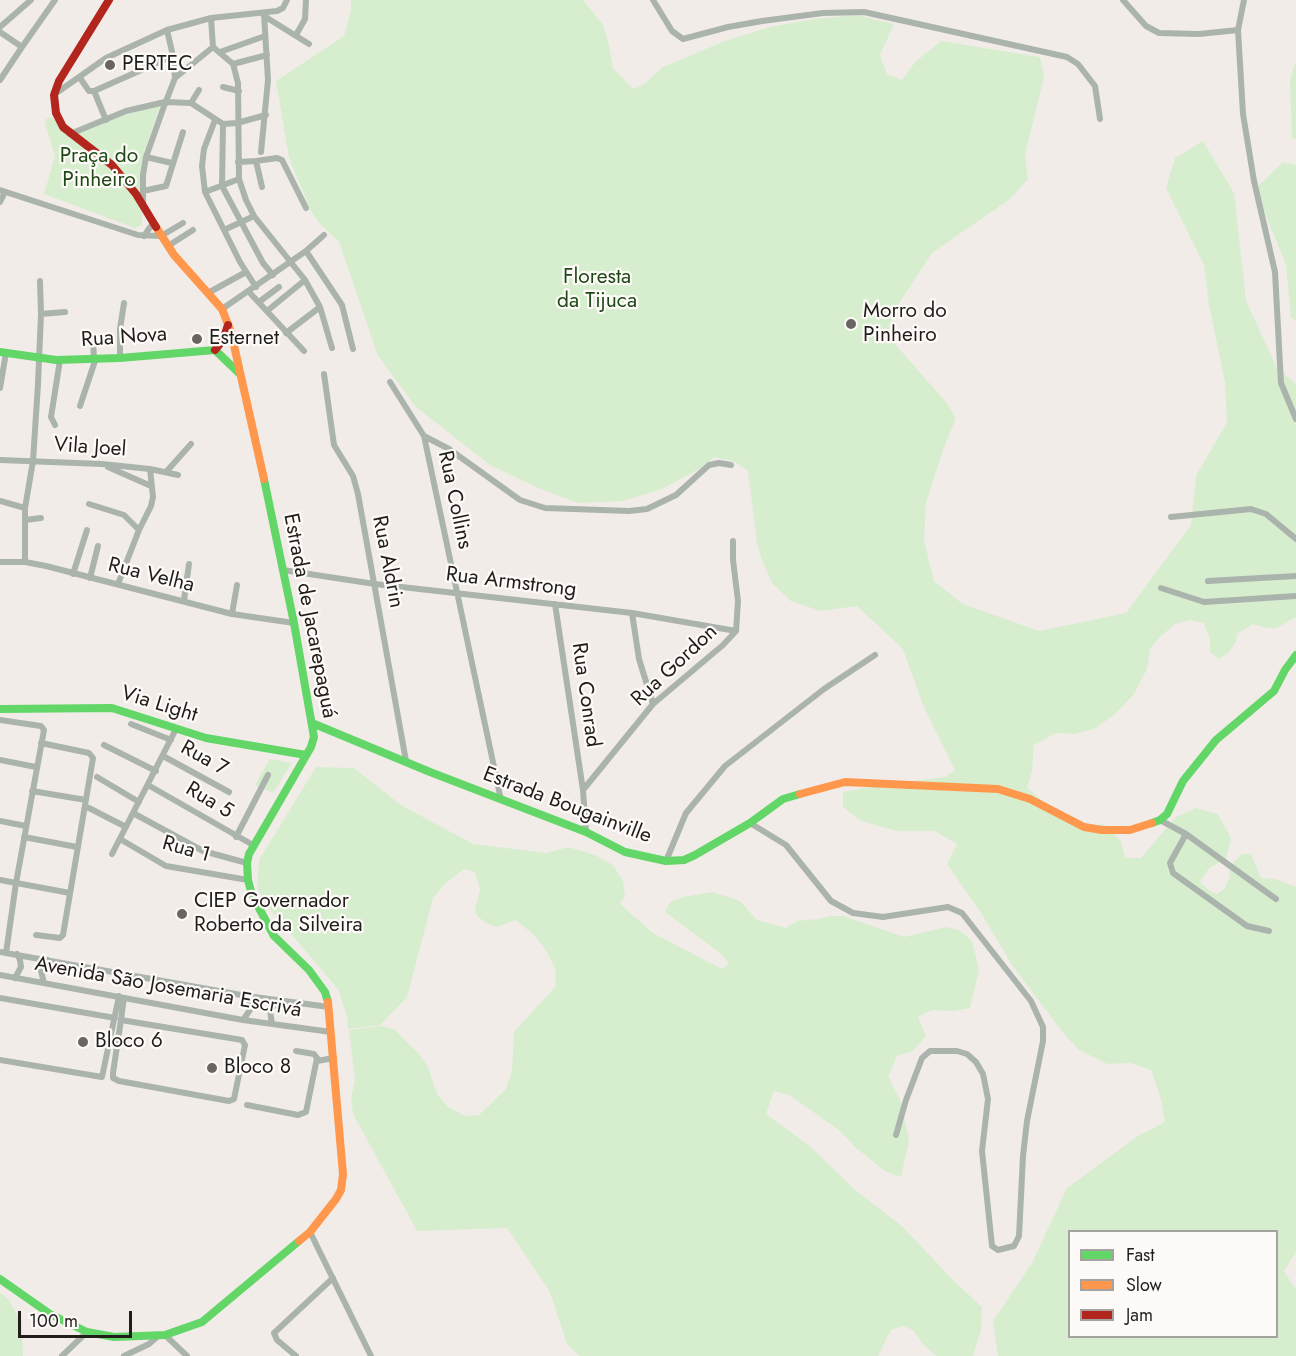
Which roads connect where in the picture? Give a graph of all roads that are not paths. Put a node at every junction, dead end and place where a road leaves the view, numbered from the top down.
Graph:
1 (31, 0) edge
2 (55, 0) edge
3 (109, 0) edge
4 (287, 0) edge
5 (306, 0) edge
6 (653, 0) edge
7 (1123, 0) edge
8 (1244, 0) edge
9 (264, 15) junction
10 (211, 18) junction
11 (0, 29) edge
12 (167, 30) junction
13 (1238, 30) junction
14 (296, 35) junction
15 (265, 36) junction
16 (309, 44) dead end
17 (22, 47) junction
18 (213, 47) junction
19 (220, 52) junction
20 (173, 56) junction
21 (267, 56) junction
22 (233, 64) junction
23 (80, 78) junction
24 (175, 78) junction
25 (0, 80) edge
26 (223, 87) dead end
27 (199, 90) dead end
28 (94, 91) junction
29 (239, 91) junction
30 (54, 94) junction
31 (165, 102) junction
32 (191, 103) junction
33 (266, 115) junction
34 (1100, 118) dead end
35 (106, 120) junction
36 (215, 120) junction
37 (237, 123) junction
38 (223, 124) junction
39 (183, 132) dead end
40 (70, 134) junction
41 (261, 152) dead end
42 (146, 157) junction
43 (256, 161) junction
44 (238, 162) junction
45 (172, 163) junction
46 (238, 179) junction
47 (222, 186) junction
48 (262, 187) dead end
49 (2, 191) edge
50 (143, 191) junction
51 (205, 192) junction
52 (0, 202) edge
53 (144, 206) junction
54 (306, 208) dead end
55 (254, 216) junction
56 (241, 222) junction
57 (153, 223) junction
58 (183, 223) dead end
59 (193, 230) dead end
60 (224, 230) junction
61 (324, 235) dead end
62 (144, 236) junction
63 (161, 237) junction
64 (168, 246) junction
65 (306, 251) junction
66 (291, 263) junction
67 (246, 272) junction
68 (273, 275) junction
69 (306, 280) junction
70 (40, 281) dead end
71 (279, 286) dead end
72 (256, 287) junction
73 (249, 292) junction
74 (208, 293) junction
75 (124, 303) dead end
76 (259, 303) junction
77 (320, 307) junction
78 (222, 309) junction
79 (267, 311) junction
80 (65, 312) dead end
81 (41, 314) junction
82 (228, 324) junction
83 (286, 333) junction
84 (93, 339) dead end
85 (332, 348) dead end
86 (353, 349) dead end
87 (214, 350) junction
88 (304, 351) dead end
89 (3, 353) edge
90 (39, 358) junction
91 (120, 358) junction
92 (95, 359) junction
93 (60, 360) junction
94 (2, 371) edge
95 (324, 374) dead end
96 (241, 375) junction
97 (390, 382) dead end
98 (0, 388) edge
99 (80, 406) dead end
100 (36, 412) junction
101 (51, 417) junction
102 (1296, 419) edge
103 (55, 425) dead end
104 (424, 435) junction
105 (191, 444) dead end
106 (0, 460) edge
107 (33, 461) junction
108 (102, 464) junction
109 (731, 465) dead end
110 (150, 469) junction
111 (166, 472) junction
112 (178, 475) dead end
113 (151, 486) junction
114 (0, 501) edge
115 (88, 504) dead end
116 (25, 508) junction
117 (1171, 517) dead end
118 (41, 518) dead end
119 (25, 520) junction
120 (87, 530) dead end
121 (139, 530) junction
122 (1296, 539) edge
123 (733, 541) dead end
124 (98, 546) dead end
125 (0, 562) edge
126 (25, 562) junction
127 (189, 564) dead end
128 (283, 570) junction
129 (73, 574) junction
130 (1296, 576) edge
131 (90, 578) junction
132 (1208, 581) dead end
133 (118, 584) junction
134 (375, 584) junction
135 (237, 585) dead end
136 (1161, 588) dead end
137 (458, 593) junction
138 (1296, 596) edge
139 (184, 600) junction
140 (555, 604) junction
141 (632, 613) junction
142 (232, 614) junction
143 (294, 624) junction
144 (736, 631) junction
145 (874, 655) dead end
146 (1296, 655) edge
147 (653, 704) junction
148 (0, 709) edge
149 (0, 720) edge
150 (312, 723) junction
151 (131, 724) dead end
152 (176, 729) junction
153 (171, 740) junction
154 (41, 743) junction
155 (104, 744) dead end
156 (306, 755) junction
157 (164, 756) junction
158 (0, 760) edge
159 (406, 760) junction
160 (36, 767) junction
161 (156, 771) junction
162 (268, 775) dead end
163 (97, 777) dead end
164 (148, 785) junction
165 (583, 790) junction
166 (32, 791) junction
167 (229, 792) dead end
168 (86, 800) junction
169 (501, 800) junction
170 (139, 802) junction
171 (89, 808) dead end
172 (134, 813) junction
173 (0, 820) edge
174 (1160, 820) junction
175 (750, 823) junction
176 (26, 826) junction
177 (126, 827) junction
178 (586, 832) junction
179 (1186, 834) junction
180 (24, 837) junction
181 (236, 837) junction
182 (120, 839) junction
183 (253, 845) junction
184 (77, 847) junction
185 (112, 854) dead end
186 (666, 861) junction
187 (247, 863) junction
188 (0, 880) edge
189 (248, 880) junction
190 (16, 883) junction
191 (70, 893) junction
192 (1276, 899) dead end
193 (1269, 931) dead end
194 (36, 935) dead end
195 (3, 952) edge
196 (17, 954) junction
197 (48, 960) junction
198 (0, 975) edge
199 (15, 978) junction
200 (44, 983) junction
201 (247, 996) junction
202 (122, 997) junction
203 (0, 998) edge
204 (278, 1000) junction
205 (329, 1007) junction
206 (118, 1019) junction
207 (243, 1020) junction
208 (272, 1024) junction
209 (331, 1032) junction
210 (296, 1052) dead end
211 (334, 1058) junction
212 (0, 1060) edge
213 (317, 1061) junction
214 (247, 1105) dead end
215 (896, 1135) dead end
216 (310, 1232) junction
217 (333, 1278) junction
218 (0, 1279) edge
219 (87, 1332) junction
220 (161, 1336) junction
221 (62, 1356) edge
222 (124, 1356) edge
223 (187, 1356) edge
224 (296, 1356) edge
225 (370, 1356) edge

1 - 11 street
2 - 17 street
3 - 30 street
4 - 9 street
5 - 14 street
6 - 34 street
7 - 13 street
8 - 13 street
9 - 10 street
9 - 14 street
9 - 15 street
10 - 12 street
10 - 18 street
11 - 17 street
12 - 20 street
12 - 23 street
13 - 102 street
14 - 16 street
15 - 19 street
15 - 21 street
17 - 25 street
18 - 19 street
18 - 24 street
19 - 22 street
20 - 24 street
20 - 28 street
21 - 22 street
21 - 33 street
22 - 29 street
23 - 28 street
23 - 30 street
24 - 31 street
26 - 29 street
27 - 32 street
28 - 35 street
29 - 37 street
30 - 40 street, Estrada de Jacarepaguá
31 - 32 street
31 - 35 street
31 - 42 street
32 - 36 street
33 - 37 street
33 - 41 street
35 - 40 street
36 - 38 street
36 - 51 street
37 - 38 street
37 - 44 street
38 - 47 street
39 - 45 street
40 - 53 street, Estrada de Jacarepaguá
42 - 45 street
42 - 50 street
43 - 44 street
43 - 48 street
43 - 54 street
44 - 46 street
45 - 50 street
46 - 47 street
46 - 55 street
47 - 51 street
47 - 56 street
49 - 52 street
49 - 62 street
50 - 53 street
51 - 60 street
53 - 57 street, Estrada de Jacarepaguá
55 - 56 street
55 - 66 street
56 - 60 street
56 - 68 street
57 - 62 street
57 - 63 street, Estrada de Jacarepaguá
58 - 63 street
59 - 64 street
60 - 67 street
61 - 65 street
62 - 63 street
63 - 64 street, Estrada de Jacarepaguá
64 - 74 street, Estrada de Jacarepaguá
65 - 66 street
65 - 86 street
66 - 68 street
66 - 69 street
67 - 72 street
67 - 74 street
68 - 72 street
69 - 77 street
69 - 79 street
70 - 81 street
71 - 76 street
72 - 73 street
73 - 76 street
73 - 78 street
74 - 78 street, Estrada de Jacarepaguá
75 - 91 street
76 - 79 street
77 - 83 street
77 - 85 street
78 - 82 street, Estrada de Jacarepaguá
79 - 83 street
80 - 81 street
81 - 90 street
82 - 87 street
82 - 96 street, Estrada de Jacarepaguá
83 - 88 street
84 - 92 street
87 - 91 street, Rua Nova
87 - 96 street
89 - 90 street, Rua Nova
89 - 94 street
90 - 93 street, Rua Nova
90 - 100 street
91 - 92 street, Rua Nova
92 - 93 street, Rua Nova
92 - 99 street
93 - 101 street
94 - 98 street
95 - 134 street, Rua Aldrin
96 - 128 street, Estrada de Jacarepaguá
97 - 104 street
100 - 101 street
100 - 107 street
101 - 103 street
104 - 109 street, Rua Collins
104 - 137 street, Rua Collins
105 - 111 street
106 - 107 street, Vila Joel
107 - 108 street, Vila Joel
107 - 116 street
108 - 110 street, Vila Joel
108 - 113 street
110 - 111 street, Vila Joel
110 - 113 street
111 - 112 street, Vila Joel
113 - 121 street
114 - 116 street
115 - 121 street
116 - 119 street
117 - 122 street
118 - 119 street
119 - 126 street
120 - 129 street
121 - 133 street
123 - 144 street, Rua Gordon
124 - 131 street
125 - 126 street, Rua Velha
126 - 129 street, Rua Velha
127 - 139 street
128 - 134 street, Rua Armstrong
128 - 143 street, Estrada de Jacarepaguá
129 - 131 street, Rua Velha
130 - 132 street
131 - 133 street, Rua Velha
133 - 139 street, Rua Velha
134 - 137 street, Rua Armstrong
134 - 159 street, Rua Aldrin
135 - 142 street
136 - 138 street
137 - 140 street, Rua Armstrong
137 - 169 street, Rua Collins
139 - 142 street, Rua Velha
140 - 141 street, Rua Armstrong
140 - 165 street, Rua Conrad
141 - 144 street, Rua Armstrong
141 - 147 street
142 - 143 street, Rua Velha
143 - 150 street, Estrada de Jacarepaguá
144 - 147 street, Rua Gordon
145 - 186 street
146 - 174 street
147 - 165 street, Rua Gordon
148 - 152 street, Via Light
149 - 154 street
150 - 156 street, Estrada de Jacarepaguá
150 - 159 street, Estrada Bougainville
151 - 153 street
152 - 153 street
152 - 156 street, Via Light
153 - 157 street
154 - 160 street
154 - 168 street
155 - 161 street
156 - 183 street, Estrada de Jacarepaguá
157 - 161 street
157 - 167 street, Rua 7
158 - 160 street
159 - 169 street, Estrada Bougainville
160 - 166 street
161 - 164 street
162 - 181 street
163 - 170 street
164 - 170 street
164 - 181 street, Rua 5
165 - 178 street
166 - 168 street
166 - 176 street
168 - 184 street
169 - 178 street, Estrada Bougainville
170 - 172 street
171 - 177 street
172 - 177 street
172 - 187 street
173 - 176 street
174 - 175 street, Estrada Bougainville
174 - 179 street
175 - 186 street, Estrada Bougainville
175 - 215 street
176 - 180 street
177 - 182 street
178 - 186 street, Estrada Bougainville
179 - 192 street
179 - 193 street
180 - 184 street
180 - 190 street
181 - 183 street, Rua 5
182 - 185 street
182 - 189 street, Rua 1
183 - 187 street, Estrada de Jacarepaguá
184 - 191 street
187 - 189 street, Estrada de Jacarepaguá
188 - 190 street
189 - 205 street, Estrada de Jacarepaguá
190 - 191 street
190 - 195 street
191 - 194 street
195 - 196 street, Avenida São Josemaria Escrivá
196 - 197 street, Avenida São Josemaria Escrivá
196 - 199 street
197 - 200 street
197 - 201 street, Avenida São Josemaria Escrivá
198 - 199 street, Avenida São Josemaria Escrivá
199 - 200 street, Avenida São Josemaria Escrivá
200 - 202 street, Avenida São Josemaria Escrivá
201 - 204 street, Avenida São Josemaria Escrivá
201 - 207 street
202 - 206 street
202 - 207 street, Avenida São Josemaria Escrivá
203 - 206 street
204 - 205 street, Avenida São Josemaria Escrivá
204 - 208 street
205 - 209 street, Estrada de Jacarepaguá
206 - 206 street
206 - 212 street
207 - 208 street, Avenida São Josemaria Escrivá
208 - 209 street, Avenida São Josemaria Escrivá
209 - 211 street, Estrada de Jacarepaguá
210 - 213 street
211 - 213 street
211 - 216 street, Estrada de Jacarepaguá
213 - 214 street
216 - 217 street
216 - 220 street, Estrada de Jacarepaguá
217 - 224 street
217 - 225 street
218 - 219 street, Estrada de Jacarepaguá
219 - 220 street, Estrada de Jacarepaguá
219 - 221 street
220 - 222 street
220 - 223 street

